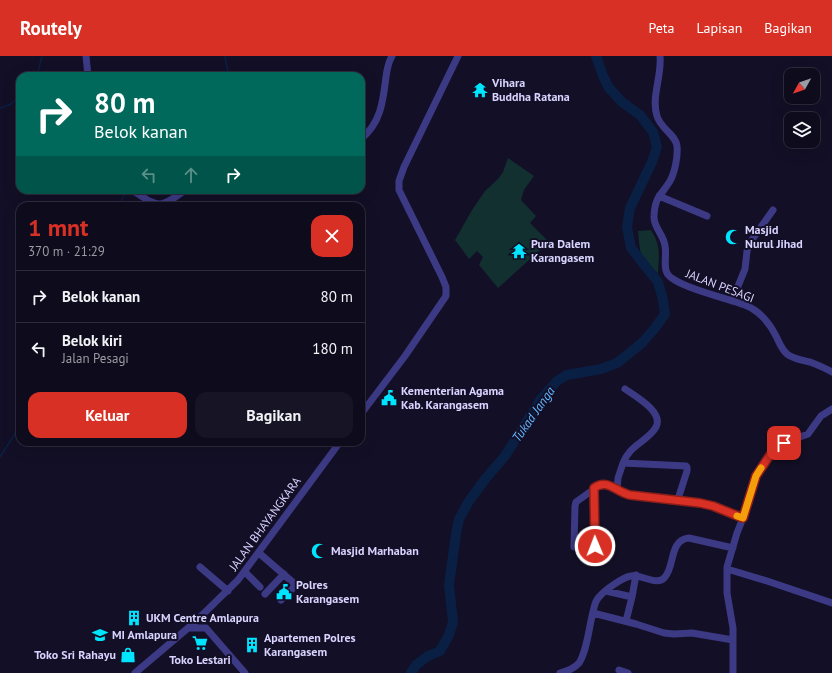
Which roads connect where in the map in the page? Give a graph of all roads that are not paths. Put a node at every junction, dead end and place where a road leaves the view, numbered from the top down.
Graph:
1 (86, 56) edge
2 (392, 56) edge
3 (458, 56) edge
4 (660, 56) edge
5 (88, 72) edge
6 (365, 134) edge
7 (138, 194) edge
8 (179, 194) edge
9 (659, 196) junction
10 (152, 202) edge
11 (168, 202) edge
12 (773, 210) dead end
13 (707, 216) dead end
14 (732, 301) junction
15 (832, 372) edge
16 (625, 389) dead end
17 (365, 409) edge
18 (832, 409) edge
19 (337, 446) edge
20 (623, 463) junction
21 (594, 488) junction
22 (617, 490) junction
23 (678, 499) junction
24 (743, 518) junction
25 (574, 547) dead end
26 (733, 548) junction
27 (259, 553) junction
28 (596, 558) dead end
29 (200, 567) dead end
30 (727, 569) junction
31 (245, 572) junction
32 (284, 574) junction
33 (636, 575) junction
34 (260, 587) dead end
35 (228, 591) junction
36 (606, 591) junction
37 (264, 594) dead end
38 (632, 597) junction
39 (282, 600) dead end
40 (832, 603) edge
41 (592, 613) junction
42 (203, 615) junction
43 (626, 621) junction
44 (189, 628) junction
45 (206, 628) junction
46 (733, 640) junction
47 (619, 670) dead end
48 (135, 673) edge
49 (245, 673) edge
50 (560, 673) edge
51 (628, 673) edge
52 (733, 673) edge

1 - 5 street
2 - 6 street
3 - 17 street
4 - 9 street, JALAN PESAGI
7 - 10 street
8 - 11 street
9 - 13 street
9 - 14 street, JALAN PESAGI
12 - 14 street
14 - 15 street, JALAN PESAGI
16 - 20 street
18 - 24 street
19 - 27 street, JALAN BHAYANGKARA
20 - 22 street
20 - 23 street
21 - 22 street
21 - 25 street
21 - 28 street
22 - 23 street
23 - 24 street
24 - 26 street
26 - 30 street
26 - 33 street
27 - 31 street, JALAN BHAYANGKARA
27 - 32 street
29 - 35 street
30 - 40 street
30 - 46 street
31 - 34 street
31 - 35 street, JALAN BHAYANGKARA
32 - 37 street
32 - 39 street
33 - 36 street
33 - 38 street
35 - 42 street, JALAN BHAYANGKARA
36 - 38 street
36 - 41 street
38 - 43 street
41 - 43 street
41 - 50 street
42 - 44 street, JALAN BHAYANGKARA
42 - 45 street
43 - 46 street
44 - 45 street
44 - 48 street, JALAN BHAYANGKARA
45 - 49 street
46 - 52 street
47 - 51 street

